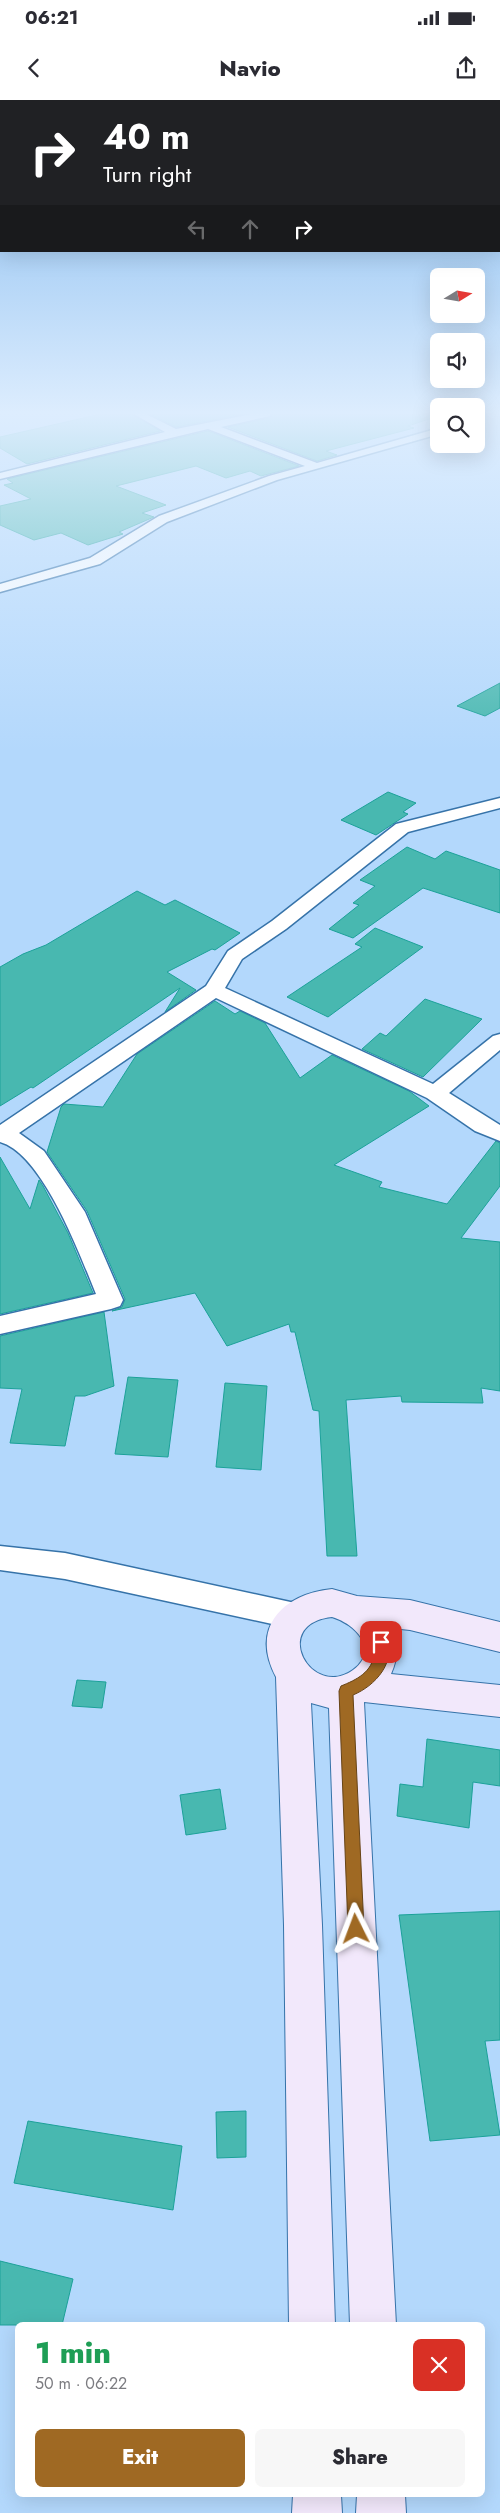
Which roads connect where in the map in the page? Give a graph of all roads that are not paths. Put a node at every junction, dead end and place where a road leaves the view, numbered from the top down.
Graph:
1 (151, 527) edge
2 (0, 588) edge
3 (500, 803) edge
4 (214, 990) junction
5 (500, 1040) edge
6 (435, 1093) junction
7 (2, 1133) edge
8 (500, 1134) edge
9 (0, 1325) edge
10 (0, 1558) edge
11 (358, 1610) junction
12 (295, 1616) junction
13 (500, 1637) edge
14 (293, 1674) junction
15 (353, 1688) junction
16 (500, 1702) edge
17 (312, 2322) edge
18 (373, 2322) edge
19 (317, 2497) edge
20 (380, 2497) edge
21 (317, 2513) edge
22 (381, 2513) edge

1 - 2 street
3 - 4 street
4 - 6 street
4 - 7 street
5 - 6 street
6 - 8 street
7 - 9 street
10 - 12 street
11 - 12 street
11 - 13 street
11 - 15 street
12 - 14 street
14 - 15 street
14 - 17 street
15 - 16 street
15 - 18 street
19 - 21 street
20 - 22 street

